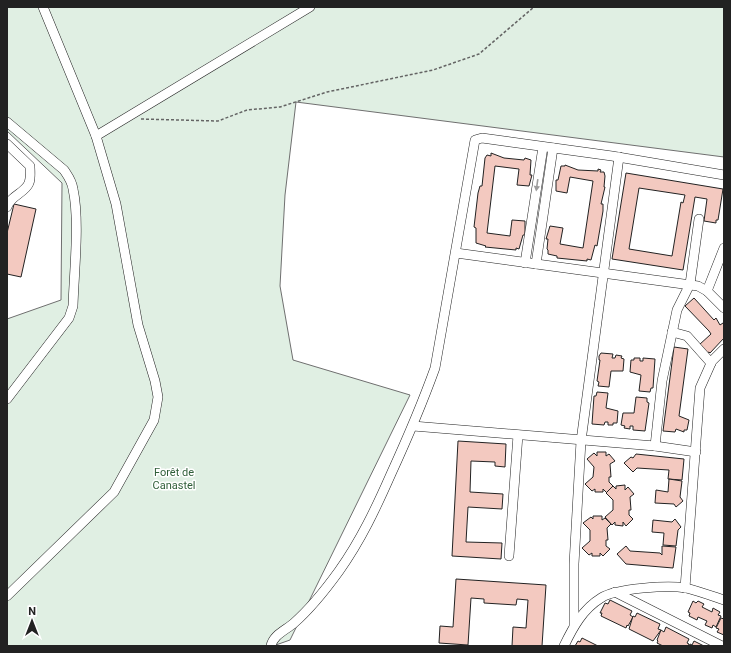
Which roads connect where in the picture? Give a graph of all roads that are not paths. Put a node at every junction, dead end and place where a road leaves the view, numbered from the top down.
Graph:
1 (43, 7) edge
2 (310, 7) edge
3 (7, 122) edge
4 (96, 136) junction
5 (7, 144) edge
6 (543, 147) junction
7 (553, 148) junction
8 (619, 157) junction
9 (724, 175) edge
10 (7, 207) edge
11 (699, 219) dead end
12 (532, 220) junction
13 (542, 221) junction
14 (724, 248) edge
15 (456, 253) junction
16 (525, 262) junction
17 (536, 264) junction
18 (602, 273) junction
19 (690, 284) junction
20 (707, 291) junction
21 (724, 308) edge
22 (672, 332) junction
23 (724, 349) edge
24 (711, 363) junction
25 (7, 399) edge
26 (413, 426) junction
27 (518, 435) junction
28 (581, 441) junction
29 (655, 446) junction
30 (696, 452) junction
31 (509, 556) dead end
32 (685, 588) junction
33 (615, 592) junction
34 (7, 596) edge
35 (724, 600) edge
36 (574, 625) junction
37 (271, 646) edge
38 (564, 646) edge
39 (722, 646) edge

1 - 4 street
2 - 4 street
3 - 25 street
4 - 34 street
5 - 10 street
6 - 7 street
6 -> 12 street
6 - 15 street
7 - 8 street
7 - 13 street
8 - 9 street
8 - 18 street
11 - 19 street
12 - 13 street
12 - 16 street
13 - 17 street
14 - 20 street
15 - 16 street
15 - 26 street
16 - 17 street
17 - 18 street
18 - 19 street
18 - 28 street
19 - 20 street
19 - 22 street
20 - 21 street
22 - 24 street
22 - 29 street
23 - 24 street
24 - 30 street
26 - 27 street
26 - 37 street
27 - 28 street
27 - 31 street
28 - 29 street
28 - 36 street
29 - 30 street
30 - 32 street
32 - 33 street
32 - 35 street
33 - 36 street
33 - 39 street
36 - 38 street

